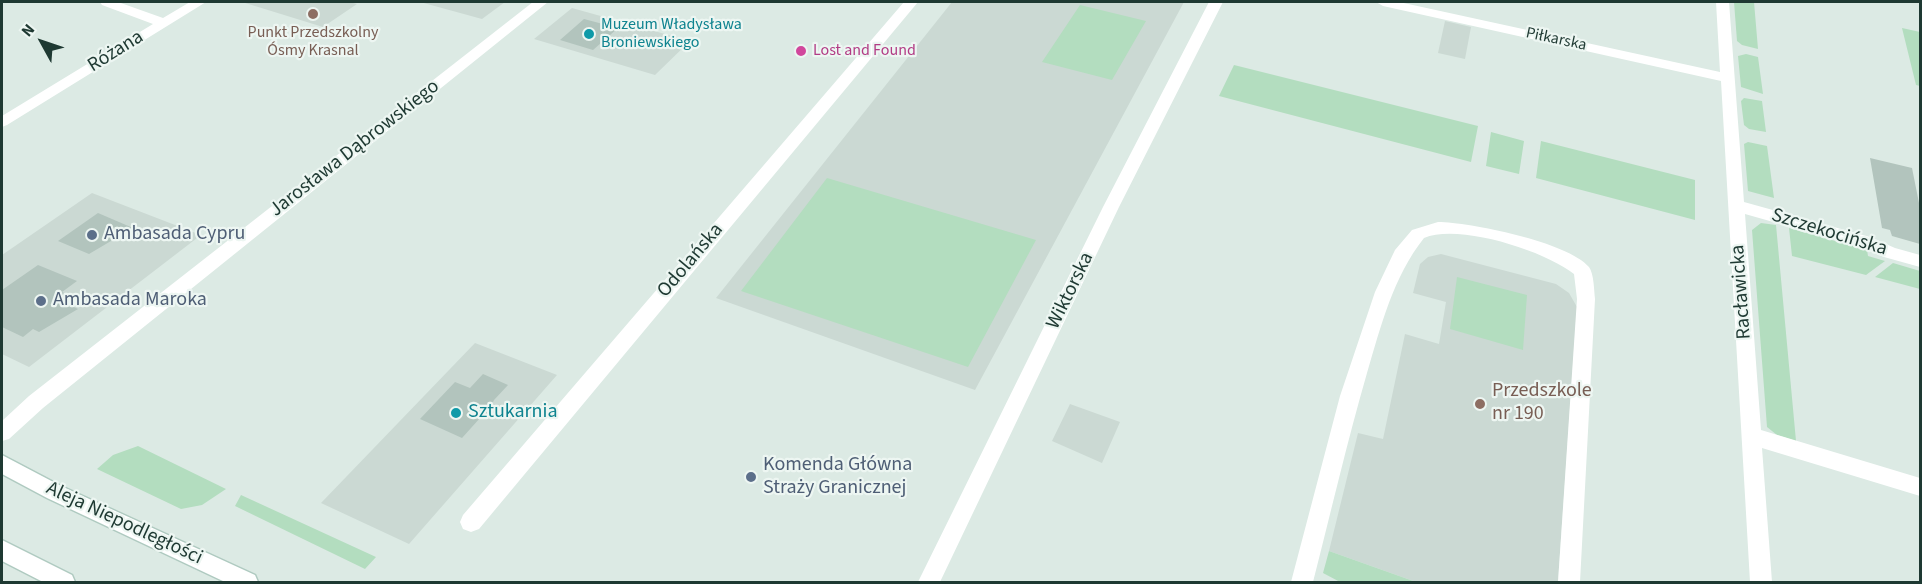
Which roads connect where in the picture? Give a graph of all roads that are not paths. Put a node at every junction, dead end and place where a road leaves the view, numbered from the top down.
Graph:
1 (107, 2) edge
2 (199, 2) edge
3 (542, 2) edge
4 (911, 2) edge
5 (1216, 2) edge
6 (1383, 2) edge
7 (1723, 2) edge
8 (164, 23) junction
9 (1728, 78) junction
10 (2, 122) edge
11 (1737, 206) junction
12 (1920, 261) edge
13 (2, 433) edge
14 (1752, 436) junction
15 (2, 464) edge
16 (1920, 487) edge
17 (471, 522) dead end
18 (2, 550) edge
19 (64, 582) edge
20 (248, 582) edge
21 (930, 582) edge
22 (1302, 582) edge
23 (1569, 582) edge
24 (1761, 582) edge

1 - 8 street
2 - 8 street, Różana
3 - 13 street, Jarosława Dąbrowskiego
4 - 17 street, Odolańska
5 - 21 street, Wiktorska
6 - 9 street, Piłkarska
7 - 9 street, Racławicka
8 - 10 street, Różana
9 - 11 street, Racławicka
11 - 12 street, Szczekocińska
11 - 14 street, Racławicka
14 - 16 street
14 - 24 street, Racławicka
15 - 20 street, Aleja Niepodległości
18 - 19 street
22 - 23 street

